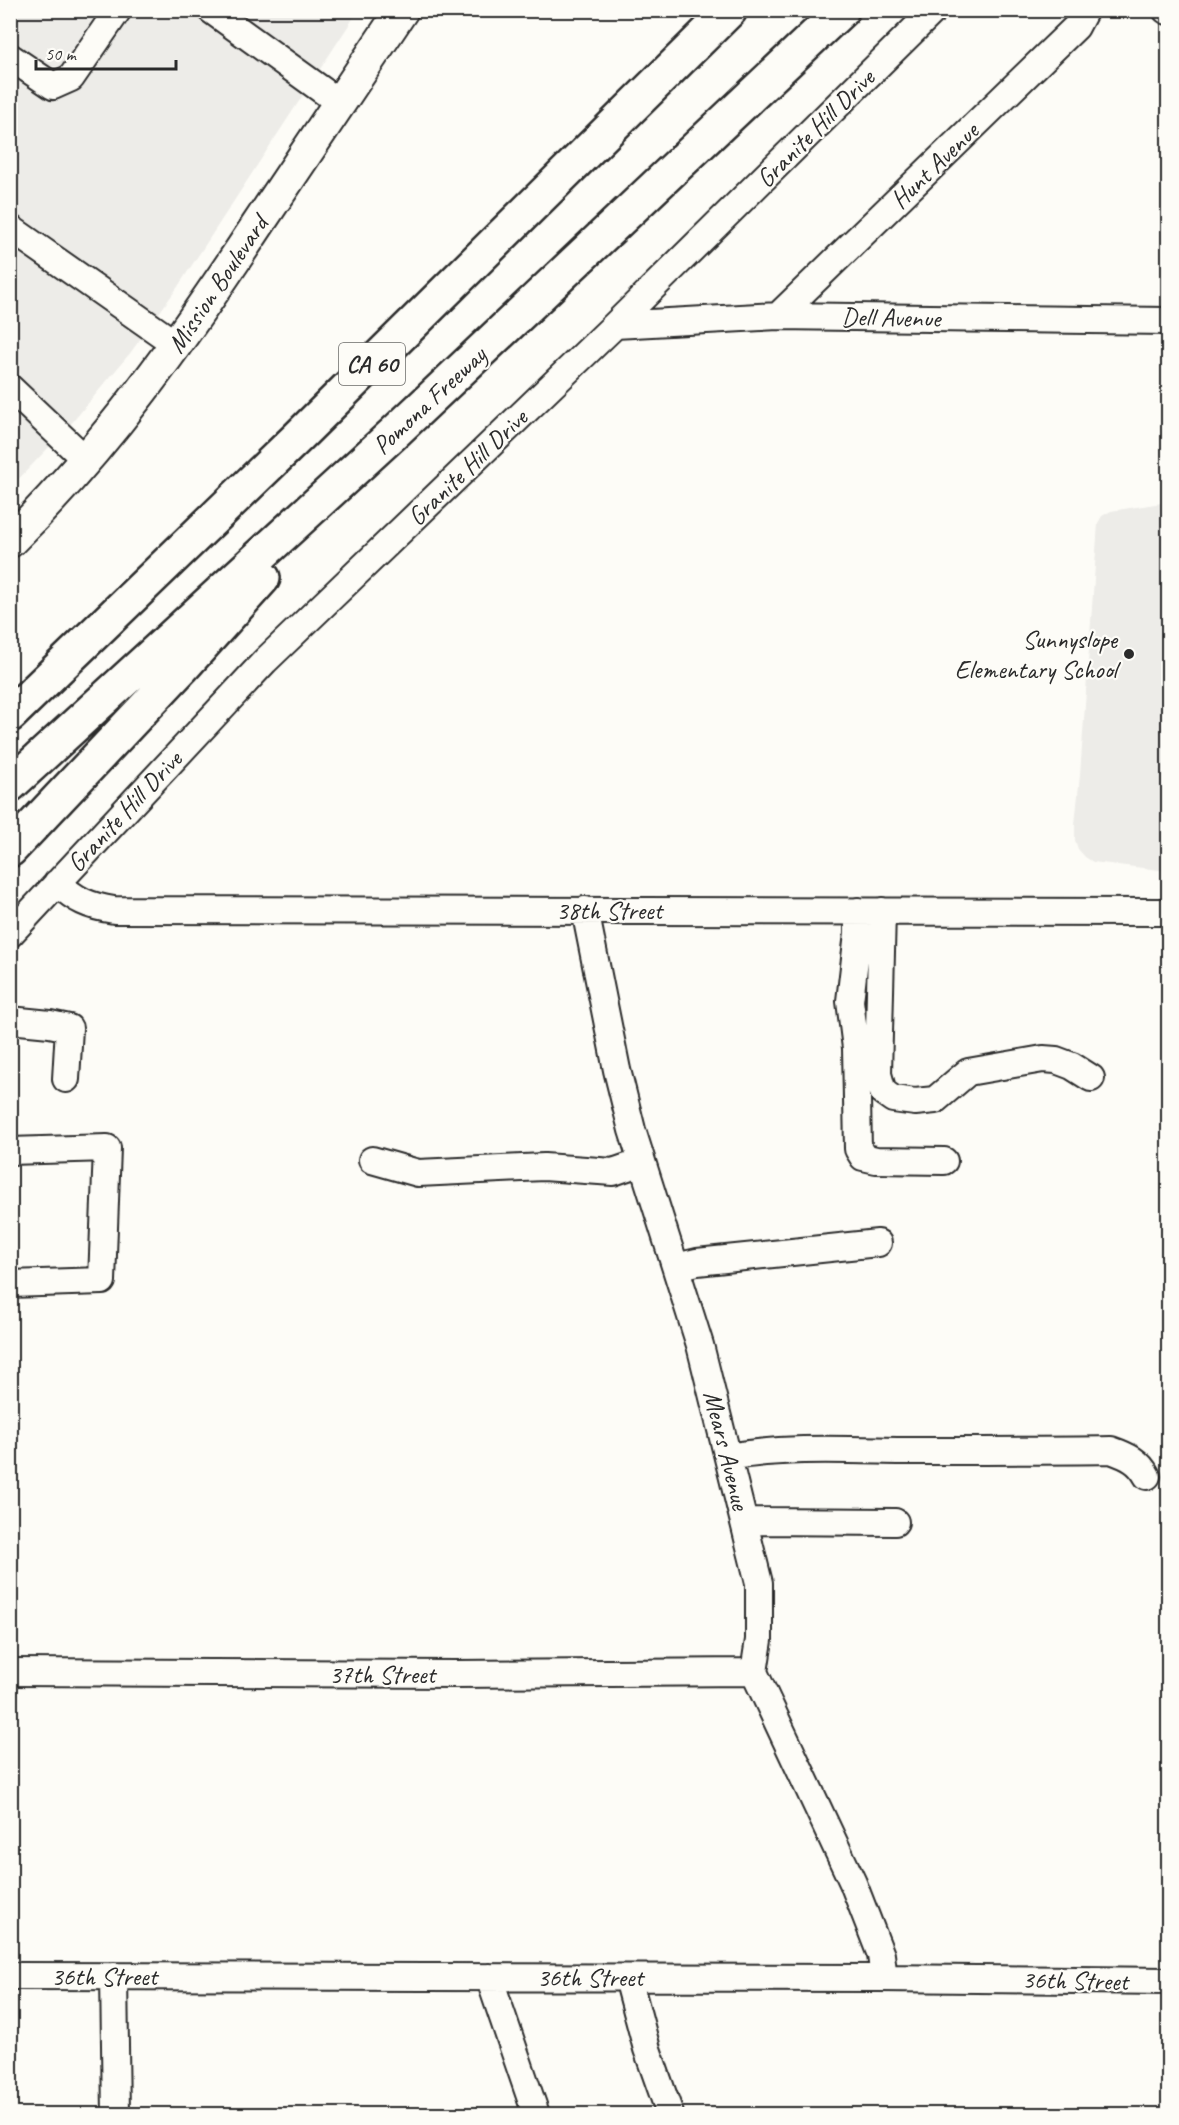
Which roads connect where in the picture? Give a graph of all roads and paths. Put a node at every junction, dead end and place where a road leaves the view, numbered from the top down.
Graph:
1 (118, 10) edge
2 (211, 10) edge
3 (402, 10) edge
4 (730, 10) edge
5 (843, 10) edge
6 (934, 10) edge
7 (1085, 10) edge
8 (10, 57) edge
9 (340, 102) junction
10 (10, 228) edge
11 (778, 316) junction
12 (1168, 321) edge
13 (615, 325) junction
14 (177, 345) junction
15 (10, 388) edge
16 (393, 434) junction
17 (86, 460) junction
18 (17, 528) edge
19 (10, 715) edge
20 (10, 785) edge
21 (10, 850) edge
22 (57, 883) junction
23 (585, 910) junction
24 (870, 911) junction
25 (1168, 912) edge
26 (10, 934) edge
27 (10, 1020) edge
28 (1091, 1078) dead end
29 (66, 1079) dead end
30 (10, 1151) edge
31 (372, 1160) dead end
32 (944, 1161) dead end
33 (642, 1162) junction
34 (878, 1243) dead end
35 (676, 1267) junction
36 (10, 1284) edge
37 (728, 1457) junction
38 (1147, 1476) dead end
39 (744, 1521) junction
40 (895, 1522) dead end
41 (10, 1672) edge
42 (754, 1672) junction
43 (10, 1976) edge
44 (114, 1976) junction
45 (489, 1977) junction
46 (628, 1978) junction
47 (884, 1978) junction
48 (1168, 1981) edge
49 (116, 2115) edge
50 (536, 2115) edge
51 (670, 2115) edge

1 - 8 street
2 - 9 street
3 - 9 main road, Mission Boulevard
4 - 19 highway, CA 60
5 - 16 highway, Pomona Freeway / CA 60
6 - 13 street, Granite Hill Drive
7 - 11 street, Hunt Avenue
9 - 14 main road, Mission Boulevard
10 - 14 street
11 - 12 street, Dell Avenue
11 - 13 street, Dell Avenue
13 - 22 street, Granite Hill Drive
14 - 17 main road, Mission Boulevard
15 - 17 street
16 - 20 highway, Pomona Freeway / CA 60
16 - 21 highway
17 - 18 main road, Mission Boulevard
22 - 23 street, 38th Street
22 - 26 street, Granite Hill Drive
23 - 24 street, 38th Street
23 - 33 street, Mears Avenue
24 - 25 street, 38th Street
24 - 28 street
24 - 32 street
27 - 29 street
30 - 36 street
31 - 33 street
33 - 35 street, Mears Avenue
34 - 35 street
35 - 37 street, Mears Avenue
37 - 38 street
37 - 39 street, Mears Avenue
39 - 40 street
39 - 42 street, Mears Avenue
41 - 42 street, 37th Street
42 - 47 street
43 - 44 street, 36th Street
44 - 45 street, 36th Street
44 - 49 street
45 - 46 street, 36th Street
45 - 50 street
46 - 47 street, 36th Street
46 - 51 street
47 - 48 street, 36th Street

